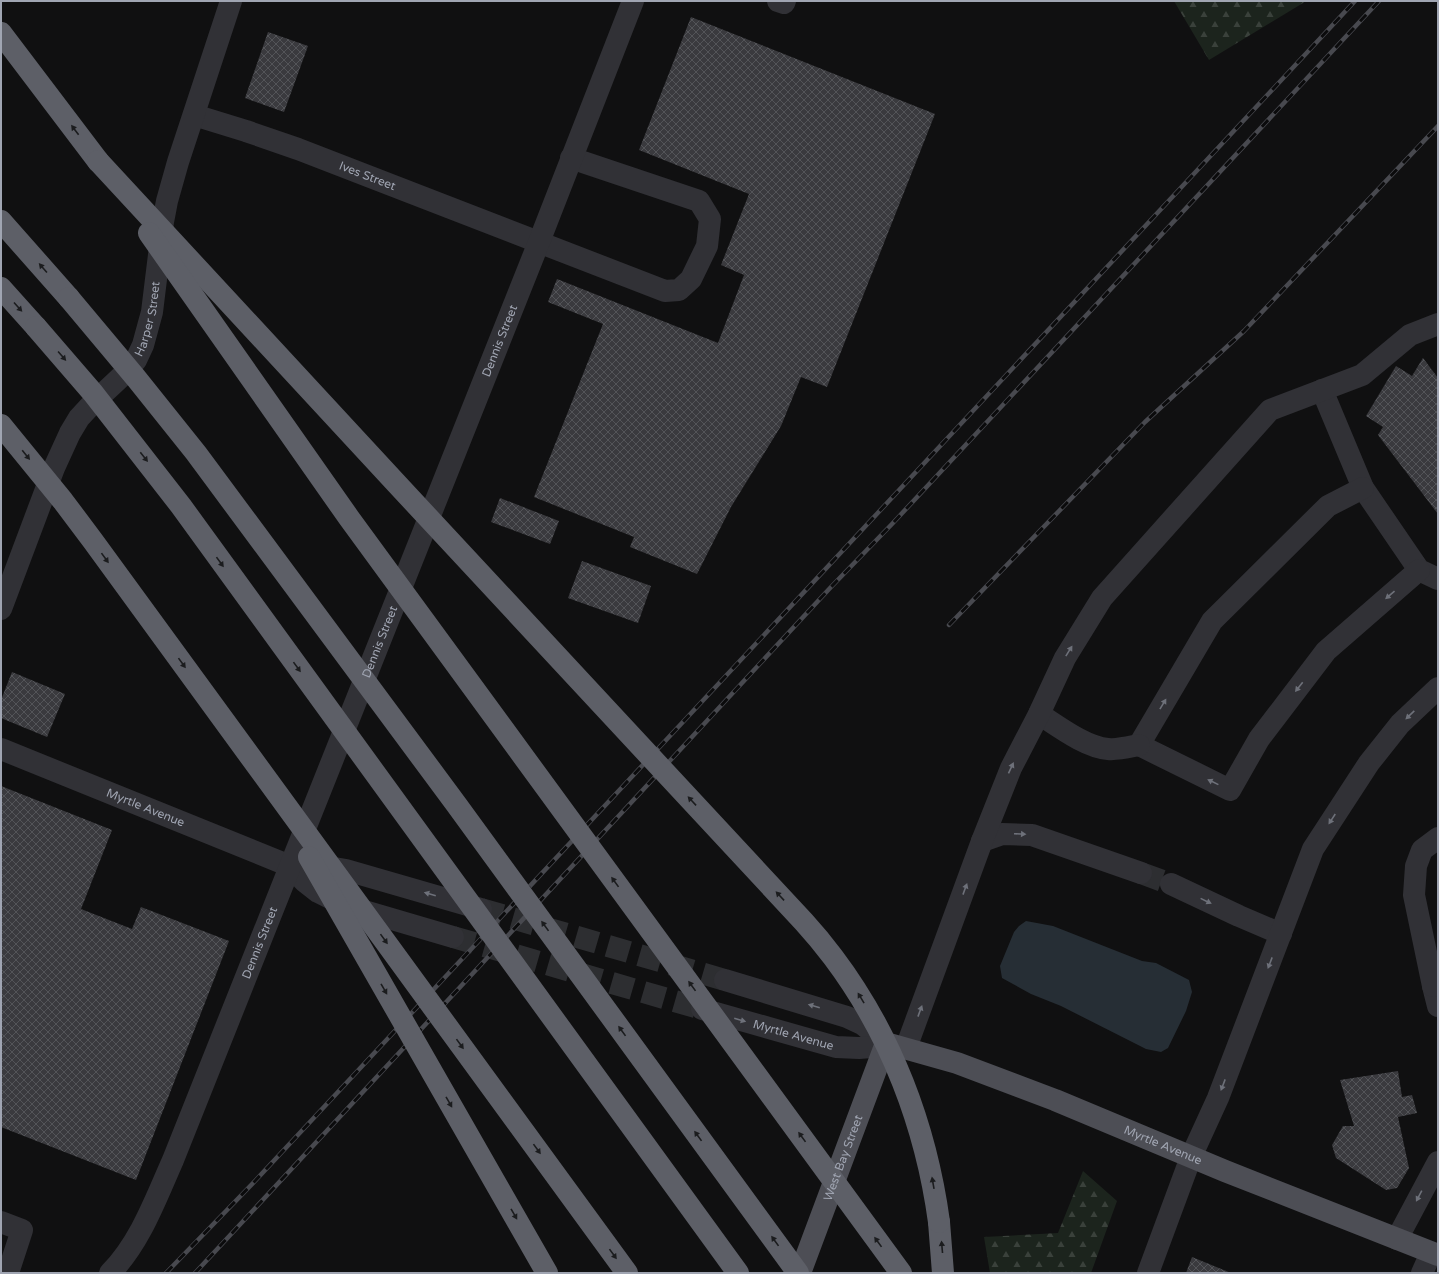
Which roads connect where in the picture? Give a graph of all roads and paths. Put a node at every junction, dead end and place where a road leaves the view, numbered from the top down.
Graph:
1 (231, 1) edge
2 (633, 1) edge
3 (778, 1) edge
4 (785, 1) edge
5 (1, 33) edge
6 (194, 115) junction
7 (572, 158) junction
8 (98, 161) junction
9 (1, 221) edge
10 (539, 242) junction
11 (1, 288) edge
12 (1438, 324) edge
13 (1322, 390) junction
14 (1, 425) edge
15 (1363, 488) junction
16 (1429, 574) edge
17 (1, 609) edge
18 (1438, 688) edge
19 (1038, 714) junction
20 (1138, 745) junction
21 (1, 749) edge
22 (253, 761) junction
23 (1438, 838) edge
24 (982, 841) junction
25 (290, 866) junction
26 (1141, 873) tunnel mouth
27 (1171, 884) tunnel mouth
28 (481, 909) tunnel mouth
29 (1281, 934) junction
30 (453, 937) tunnel mouth
31 (725, 980) tunnel mouth
32 (1436, 993) edge
33 (702, 1009) tunnel mouth
34 (896, 1045) junction
35 (1191, 1157) junction
36 (1438, 1162) edge
37 (1, 1222) edge
38 (1397, 1239) junction
39 (1434, 1254) edge
40 (8, 1273) edge
41 (110, 1273) edge
42 (547, 1273) edge
43 (627, 1273) edge
44 (738, 1273) edge
45 (799, 1273) edge
46 (901, 1273) edge
47 (943, 1273) edge
48 (1148, 1273) edge
49 (1422, 1273) edge

1 - 6 street, Harper Street
2 - 7 street, Dennis Street
3 - 4 street
8 -> 5 highway
6 - 10 street, Ives Street
6 - 17 street, Harper Street
7 - 10 street, Dennis Street
7 - 10 street, Ives Street
46 -> 8 highway, bridge
47 -> 8 highway, bridge
45 -> 9 highway, bridge
10 - 25 street, Dennis Street
11 -> 44 highway, bridge
12 - 13 street
13 - 15 street
19 -> 13 street
14 -> 22 highway, bridge
15 - 16 street
20 -> 15 street
16 -> 20 street
18 -> 29 street
19 - 20 street
24 -> 19 street
21 - 25 street, Myrtle Avenue
22 -> 42 highway, bridge
22 -> 43 highway, bridge
23 - 32 street
24 -> 26 street
34 -> 24 street
28 -> 25 street, Myrtle Avenue
25 - 30 street, Myrtle Avenue
25 - 41 street, Dennis Street
27 -> 29 street
29 -> 35 street
34 -> 31 street, Myrtle Avenue
33 -> 34 street, Myrtle Avenue
34 - 35 main road, Myrtle Avenue
34 - 45 main road, West Bay Street
35 - 38 main road, Myrtle Avenue
35 - 48 street
36 -> 38 street
37 - 40 street
38 - 39 main road, Myrtle Avenue
39 - 49 street

